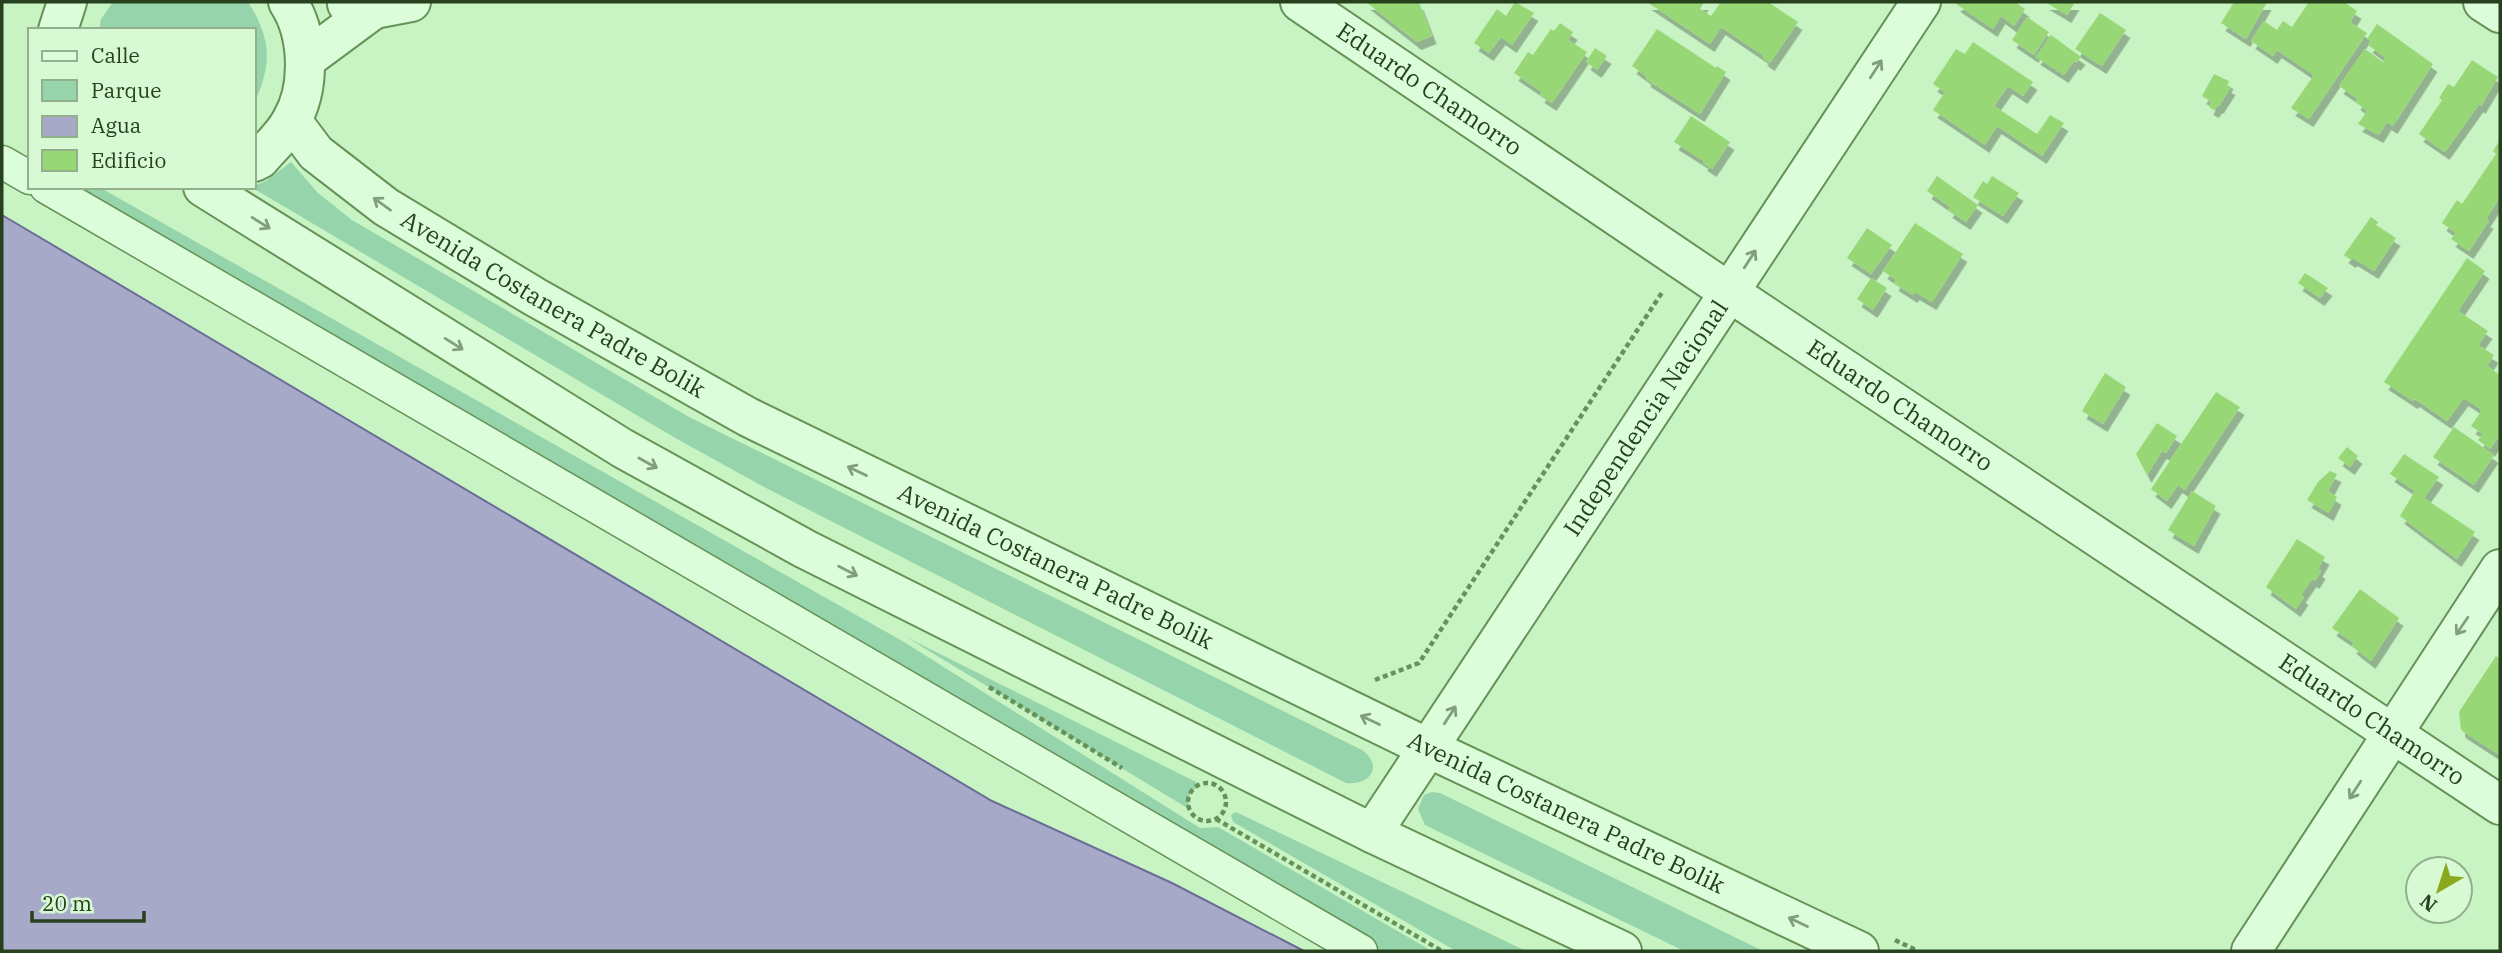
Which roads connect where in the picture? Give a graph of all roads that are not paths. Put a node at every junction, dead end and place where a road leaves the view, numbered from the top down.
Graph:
1 (67, 2) edge
2 (288, 2) edge
3 (411, 2) edge
4 (1300, 2) edge
5 (1921, 2) edge
6 (2483, 2) edge
7 (356, 5) edge
8 (2500, 13) edge
9 (59, 28) edge
10 (305, 60) junction
11 (292, 121) junction
12 (256, 161) edge
13 (2, 162) edge
14 (28, 177) edge
15 (49, 189) edge
16 (206, 189) edge
17 (1729, 292) junction
18 (2500, 569) edge
19 (2392, 732) junction
20 (1428, 748) junction
21 (2500, 805) edge
22 (1372, 833) junction
23 (1876, 945) edge
24 (1361, 951) edge
25 (1622, 951) edge
26 (2251, 951) edge

1 - 9 street
2 - 10 street
3 - 7 street
4 - 17 street, Eduardo Chamorro
17 -> 5 street, Independencia Nacional
6 - 8 street
7 - 10 street
10 - 11 street
11 - 12 street
20 -> 11 street, Avenida Costanera Padre Bolik
13 - 14 street
15 - 24 street
16 -> 22 street
17 - 19 street, Eduardo Chamorro
20 -> 17 street, Independencia Nacional
18 -> 19 street
19 - 21 street, Eduardo Chamorro
19 -> 26 street
20 - 22 street, Independencia Nacional
23 -> 20 street, Avenida Costanera Padre Bolik
22 - 25 street

